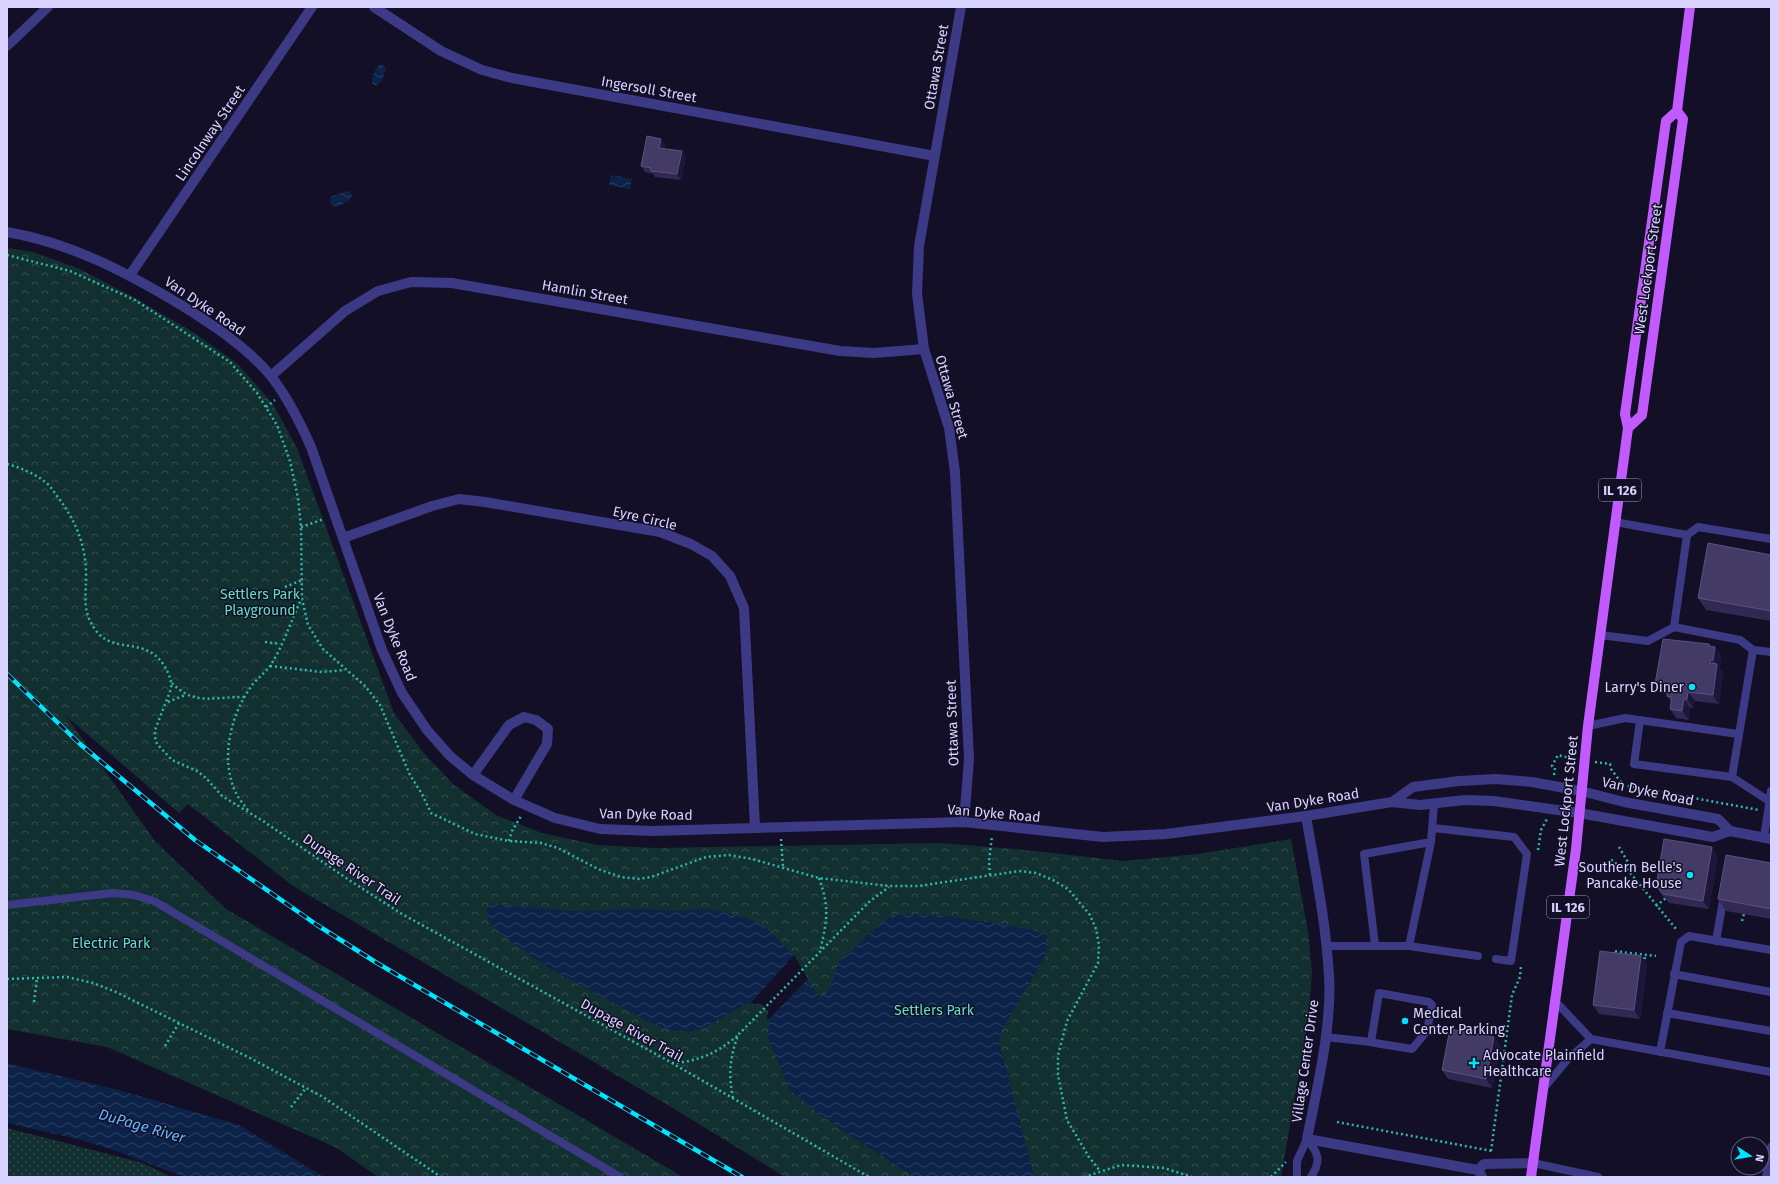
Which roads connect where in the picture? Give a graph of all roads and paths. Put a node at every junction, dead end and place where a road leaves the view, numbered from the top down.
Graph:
1 (48, 7) edge
2 (312, 7) edge
3 (374, 7) edge
4 (961, 7) edge
5 (1690, 7) edge
6 (7, 46) edge
7 (1677, 111) junction
8 (935, 156) junction
9 (7, 232) edge
10 (7, 255) edge
11 (130, 275) junction
12 (924, 349) junction
13 (271, 376) junction
14 (1628, 428) junction
15 (7, 464) edge
16 (335, 516) junction
17 (1615, 522) junction
18 (301, 527) junction
19 (1687, 535) junction
20 (343, 538) junction
21 (1771, 539) edge
22 (302, 580) junction
23 (285, 587) dead end
24 (302, 599) junction
25 (1674, 627) junction
26 (1600, 635) junction
27 (265, 642) dead end
28 (280, 644) junction
29 (1753, 650) junction
30 (1771, 652) edge
31 (270, 666) junction
32 (345, 670) junction
33 (172, 683) junction
34 (186, 694) junction
35 (245, 697) junction
36 (167, 702) junction
37 (1640, 720) junction
38 (1588, 726) junction
39 (1738, 734) junction
40 (1561, 756) dead end
41 (1606, 764) dead end
42 (1554, 768) dead end
43 (473, 775) junction
44 (1732, 777) junction
45 (1581, 791) junction
46 (1771, 791) edge
47 (514, 800) junction
48 (1769, 801) junction
49 (1392, 802) junction
50 (1434, 804) junction
51 (527, 805) junction
52 (250, 812) junction
53 (1768, 812) junction
54 (1579, 813) junction
55 (1306, 816) junction
56 (964, 822) junction
57 (1546, 822) dead end
58 (781, 826) junction
59 (755, 827) junction
60 (1433, 828) junction
61 (1730, 831) junction
62 (992, 834) dead end
63 (1767, 838) edge
64 (509, 841) junction
65 (1430, 842) junction
66 (1619, 846) dead end
67 (1537, 856) dead end
68 (1611, 860) dead end
69 (783, 867) junction
70 (1627, 869) junction
71 (990, 875) junction
72 (819, 878) junction
73 (889, 886) junction
74 (1726, 886) edge
75 (1666, 898) edge
76 (7, 904) edge
77 (1656, 906) junction
78 (1744, 914) edge
79 (1742, 921) dead end
80 (1676, 930) dead end
81 (1716, 941) junction
82 (1376, 945) junction
83 (1326, 946) junction
84 (1409, 946) junction
85 (1771, 950) edge
86 (820, 952) junction
87 (1645, 955) junction
88 (1478, 956) dead end
89 (1612, 956) edge
90 (1656, 956) dead end
91 (1496, 959) dead end
92 (1522, 962) dead end
93 (1644, 965) dead end
94 (1674, 974) junction
95 (37, 978) junction
96 (7, 979) edge
97 (1771, 992) edge
98 (1554, 1000) junction
99 (34, 1002) dead end
100 (1667, 1013) junction
101 (179, 1023) junction
102 (1771, 1032) edge
103 (738, 1035) junction
104 (1325, 1037) junction
105 (1591, 1039) junction
106 (1371, 1042) junction
107 (165, 1046) dead end
108 (1660, 1052) junction
109 (672, 1063) junction
110 (1771, 1072) edge
111 (306, 1088) junction
112 (1543, 1089) junction
113 (733, 1098) junction
114 (291, 1107) dead end
115 (1337, 1122) dead end
116 (1307, 1139) junction
117 (1771, 1147) edge
118 (1491, 1151) junction
119 (1498, 1152) dead end
120 (1287, 1161) dead end
121 (1532, 1164) junction
122 (1100, 1171) junction
123 (1480, 1174) edge
124 (441, 1177) edge
125 (620, 1177) edge
126 (869, 1177) edge
127 (1084, 1177) edge
128 (1192, 1177) edge
129 (1271, 1177) edge
130 (1297, 1177) edge
131 (1311, 1177) edge
132 (1531, 1177) edge
133 (1598, 1177) edge
134 (1766, 1177) edge

1 - 6 street
2 - 11 street, Lincolnway Street
3 - 8 street, Ingersoll Street
4 - 8 street, Ottawa Street
5 - 7 main road, West Lockport Street
7 - 14 main road, West Lockport Street
7 - 14 main road, West Lockport Street
8 - 12 street, Ottawa Street
9 - 11 street, Van Dyke Road
10 - 18 path
11 - 13 street, Van Dyke Road
12 - 13 street, Hamlin Street
12 - 56 street, Ottawa Street
13 - 16 street, Van Dyke Road
14 - 17 main road, West Lockport Street / IL 126
15 - 33 path
16 - 18 path
16 - 20 street, Van Dyke Road
17 - 19 lane
17 - 26 main road, West Lockport Street / IL 126
18 - 22 path
19 - 21 lane
19 - 25 lane
20 - 43 street, Van Dyke Road
20 - 59 street, Eyre Circle
22 - 23 path
22 - 24 path
24 - 28 path
24 - 32 path
25 - 26 lane
25 - 29 lane
26 - 38 main road, West Lockport Street / IL 126
27 - 28 path
28 - 31 path
29 - 30 lane
29 - 39 lane
31 - 32 path
31 - 35 path
32 - 64 path
33 - 34 path
33 - 36 path, Dupage River Trail
34 - 35 path
34 - 36 path
35 - 52 path
36 - 52 path, Dupage River Trail
37 - 38 lane
37 - 39 lane
37 - 44 lane
38 - 45 main road, West Lockport Street / IL 126
39 - 44 lane
40 - 42 path
41 - 53 path
43 - 47 street, Van Dyke Road
43 - 47 street
44 - 48 lane
45 - 49 street, Van Dyke Road
45 - 54 main road, West Lockport Street
45 - 61 street, Van Dyke Road
46 - 48 lane
47 - 51 street, Van Dyke Road
48 - 53 lane
49 - 50 street, Van Dyke Road
49 - 55 street, Van Dyke Road
50 - 54 street, Van Dyke Road
50 - 60 lane
51 - 59 street, Van Dyke Road
51 - 64 path
52 - 109 path, Dupage River Trail
53 - 63 lane
54 - 61 street, Van Dyke Road
54 - 98 main road, West Lockport Street / IL 126
55 - 56 street, Van Dyke Road
55 - 83 street, Village Center Drive
56 - 58 street, Van Dyke Road
57 - 67 path
58 - 59 street, Van Dyke Road
58 - 69 path
60 - 65 lane
60 - 91 lane
61 - 63 street, Van Dyke Road
62 - 71 path
64 - 69 path
65 - 82 lane
65 - 84 lane
66 - 70 path
68 - 70 path
69 - 72 path
70 - 77 path
71 - 73 path
71 - 122 path
72 - 73 path
72 - 86 path
73 - 86 path
74 - 81 lane
75 - 77 path
76 - 125 lane
77 - 80 path
78 - 79 path
81 - 85 lane
81 - 94 lane
82 - 83 lane
82 - 84 lane
83 - 104 street, Village Center Drive
84 - 88 lane
86 - 103 path
87 - 89 path
87 - 90 path
87 - 93 path
92 - 118 path
94 - 97 lane
94 - 100 lane
95 - 96 path
95 - 99 path
95 - 101 path
98 - 105 lane
98 - 112 main road, West Lockport Street
100 - 102 lane
100 - 108 lane
101 - 107 path
101 - 111 path
103 - 109 path
103 - 113 path
104 - 106 lane
104 - 116 street, Village Center Drive
105 - 108 lane
105 - 112 lane
106 - 106 lane
108 - 110 lane
109 - 113 path, Dupage River Trail
111 - 114 path
111 - 124 path
112 - 121 main road, West Lockport Street
113 - 126 path, Dupage River Trail
115 - 118 path
116 - 123 street, Village Center Drive
116 - 130 lane
116 - 131 lane
117 - 134 lane
118 - 119 path
120 - 129 path
121 - 123 street, Village Center Drive
121 - 132 main road, West Lockport Street
121 - 133 lane
122 - 127 path
122 - 128 path

